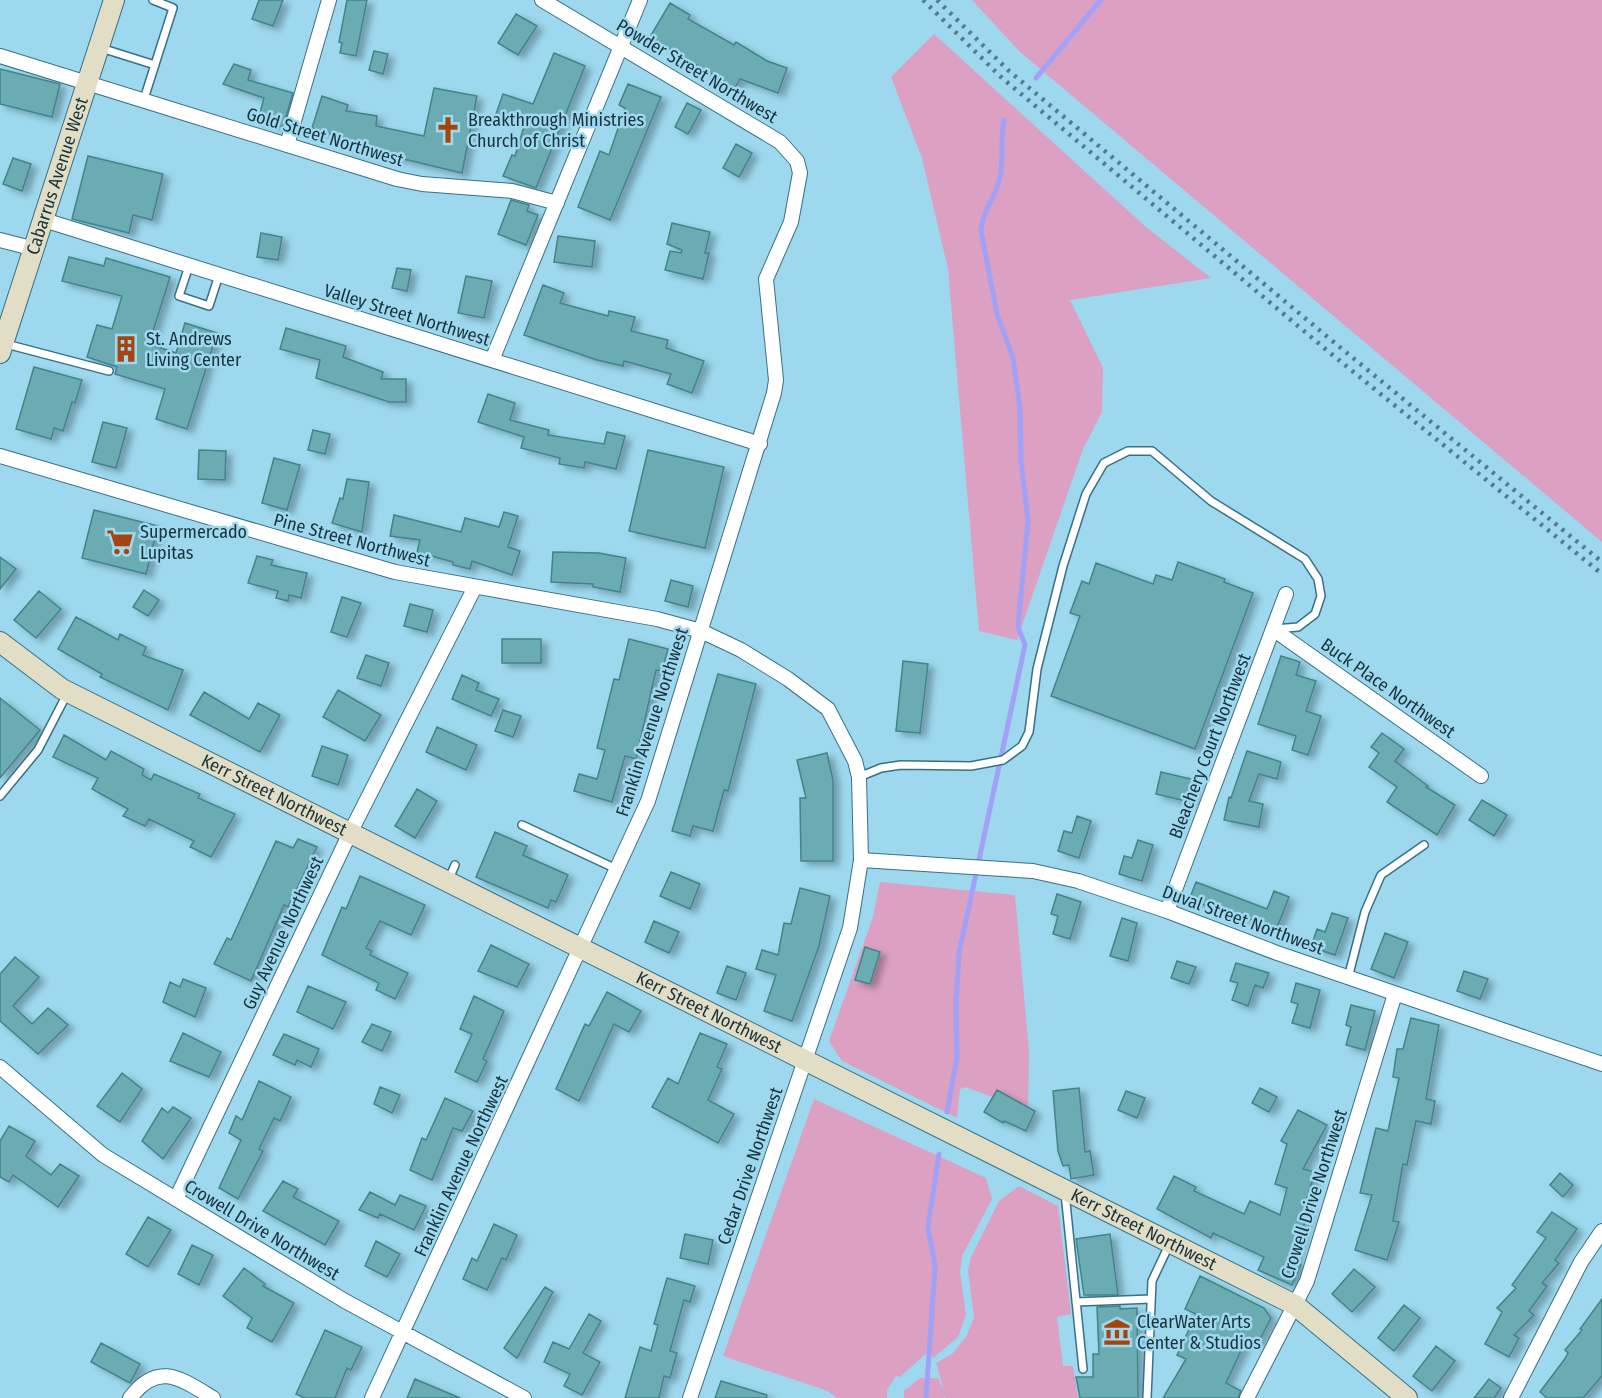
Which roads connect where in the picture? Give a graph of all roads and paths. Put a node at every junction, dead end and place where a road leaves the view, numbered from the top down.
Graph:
1 (114, 0) edge
2 (153, 0) edge
3 (329, 0) edge
4 (542, 0) edge
5 (640, 0) edge
6 (99, 47) junction
7 (621, 47) junction
8 (0, 56) edge
9 (155, 65) junction
10 (88, 81) junction
11 (144, 99) junction
12 (287, 145) junction
13 (797, 161) joint
14 (557, 203) junction
15 (44, 220) junction
16 (0, 240) edge
17 (35, 249) junction
18 (189, 266) junction
19 (219, 275) junction
20 (2, 348) edge
21 (492, 360) junction
22 (108, 371) dead end
23 (760, 444) junction
24 (0, 456) edge
25 (475, 587) junction
26 (1286, 594) dead end
27 (1273, 629) junction
28 (701, 631) junction
29 (0, 642) edge
30 (68, 692) junction
31 (1481, 776) dead end
32 (859, 777) junction
33 (0, 796) edge
34 (522, 825) dead end
35 (350, 833) junction
36 (1424, 845) dead end
37 (861, 860) junction
38 (610, 866) dead end
39 (1167, 911) junction
40 (582, 947) junction
41 (1348, 978) junction
42 (1395, 994) junction
43 (804, 1061) junction
44 (1602, 1064) edge
45 (0, 1067) edge
46 (1065, 1191) junction
47 (176, 1199) junction
48 (1602, 1231) edge
49 (1170, 1243) junction
50 (1151, 1299) junction
51 (1076, 1302) junction
52 (1295, 1305) junction
53 (403, 1332) junction
54 (1083, 1369) dead end
55 (130, 1398) edge
56 (213, 1398) edge
57 (372, 1398) edge
58 (524, 1398) edge
59 (690, 1398) edge
60 (1147, 1398) edge
61 (1246, 1398) edge
62 (1407, 1398) edge
63 (1511, 1398) edge

1 - 6 street, Cabarrus Avenue West
2 - 9 lane
3 - 12 street
4 - 7 street, Powder Street Northwest
5 - 7 street
6 - 9 lane
6 - 10 street, Cabarrus Avenue West
7 - 13 street, Powder Street Northwest
7 - 14 street
8 - 10 street, Gold Street Northwest
9 - 11 lane
10 - 11 street, Gold Street Northwest
10 - 15 street, Cabarrus Avenue West
11 - 12 street, Gold Street Northwest
12 - 14 street, Gold Street Northwest
13 - 23 street, Franklin Avenue Northwest
14 - 21 street
15 - 17 street, Cabarrus Avenue West
15 - 18 street, Valley Street Northwest
16 - 17 street
17 - 20 street, Cabarrus Avenue West
18 - 19 street, Valley Street Northwest
18 - 19 lane
19 - 21 street, Valley Street Northwest
20 - 22 lane
21 - 23 street, Valley Street Northwest
23 - 28 street, Franklin Avenue Northwest
24 - 25 street, Pine Street Northwest
25 - 28 street, Pine Street Northwest
25 - 35 street, Guy Avenue Northwest
26 - 27 street, Bleachery Court Northwest
27 - 31 street, Buck Place Northwest
27 - 32 lane
27 - 39 street, Bleachery Court Northwest
28 - 32 street, Cedar Drive Northwest
28 - 40 street, Franklin Avenue Northwest
29 - 30 street, Kerr Street Northwest
30 - 33 lane
30 - 35 street, Kerr Street Northwest
32 - 37 street, Cedar Drive Northwest
34 - 38 lane
35 - 40 street, Kerr Street Northwest
35 - 47 street, Guy Avenue Northwest
36 - 41 lane
37 - 39 street, Duval Street Northwest
37 - 43 street, Cedar Drive Northwest
39 - 41 street, Duval Street Northwest
40 - 43 street, Kerr Street Northwest
40 - 53 street, Franklin Avenue Northwest
41 - 42 street, Duval Street Northwest
42 - 44 street, Duval Street Northwest
42 - 52 street, Crowell Drive Northwest
43 - 46 street, Kerr Street Northwest
43 - 59 street, Cedar Drive Northwest
45 - 47 street, Crowell Drive Northwest
46 - 49 street, Kerr Street Northwest
46 - 51 lane
47 - 53 street, Crowell Drive Northwest
48 - 63 street
49 - 50 lane
49 - 52 street, Kerr Street Northwest
50 - 51 lane
50 - 60 lane
51 - 54 lane
52 - 61 street, Crowell Drive Northwest
52 - 62 street, Kerr Street Northwest
53 - 57 street, Franklin Avenue Northwest
53 - 58 street, Crowell Drive Northwest
55 - 56 street

